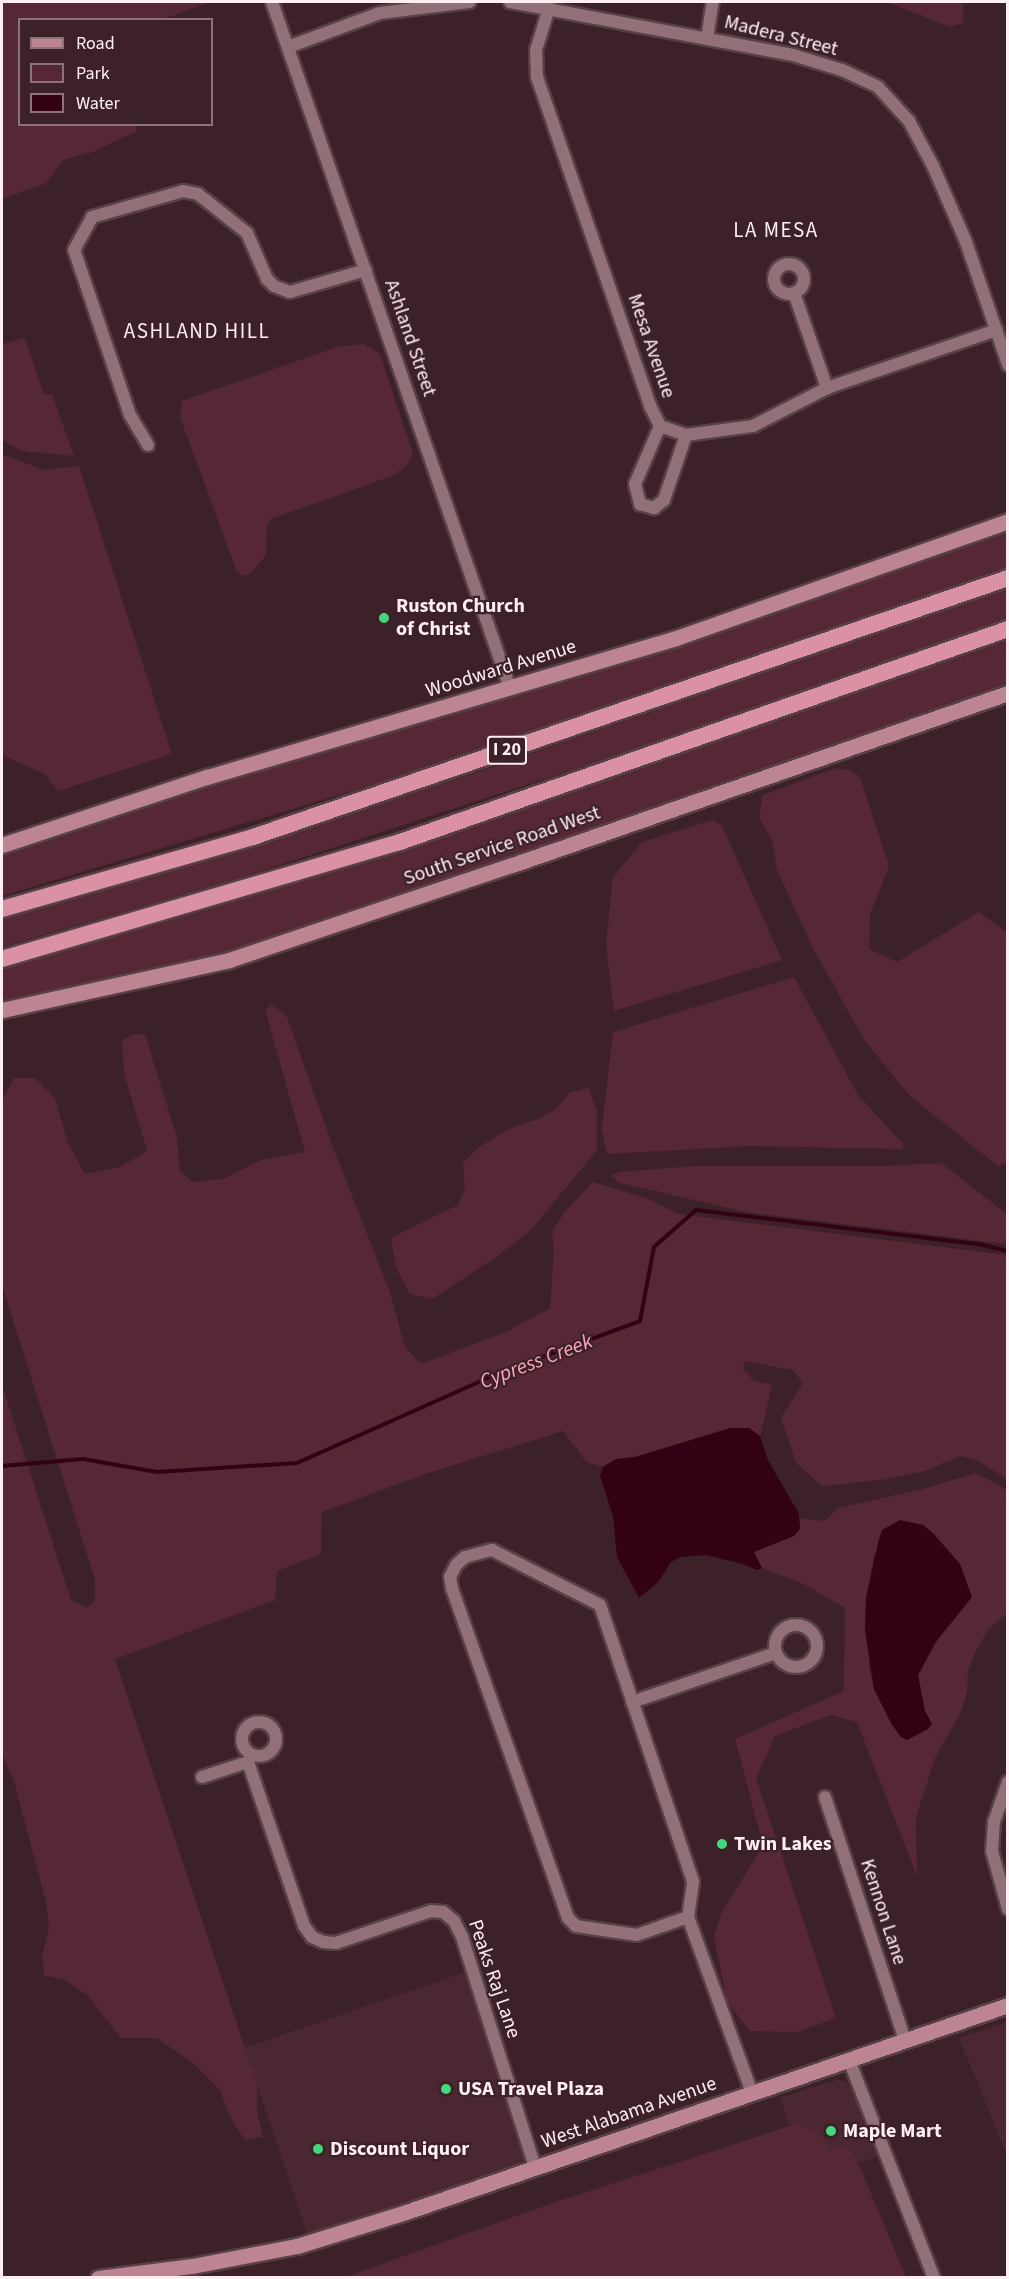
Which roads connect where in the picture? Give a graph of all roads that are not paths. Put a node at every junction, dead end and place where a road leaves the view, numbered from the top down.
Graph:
1 (272, 2) edge
2 (469, 2) edge
3 (510, 2) edge
4 (712, 2) edge
5 (549, 8) junction
6 (707, 38) junction
7 (288, 47) junction
8 (366, 270) junction
9 (794, 293) dead end
10 (996, 330) junction
11 (1008, 365) edge
12 (827, 388) junction
13 (660, 426) junction
14 (686, 435) junction
15 (148, 445) dead end
16 (1008, 521) edge
17 (1008, 578) edge
18 (1008, 629) edge
19 (510, 688) junction
20 (1008, 693) edge
21 (2, 844) edge
22 (2, 909) edge
23 (2, 959) edge
24 (2, 1010) edge
25 (776, 1653) dead end
26 (633, 1702) junction
27 (202, 1777) dead end
28 (1008, 1782) edge
29 (825, 1797) dead end
30 (1008, 1909) edge
31 (688, 1917) junction
32 (1008, 2005) edge
33 (905, 2040) junction
34 (849, 2060) junction
35 (752, 2093) junction
36 (535, 2167) junction
37 (98, 2277) edge
38 (934, 2277) edge

1 - 7 street, Ashland Street
2 - 7 street
3 - 5 street, Madera Street
4 - 6 street
5 - 6 street, Madera Street
5 - 13 street, Mesa Avenue
6 - 10 street, Madera Street
7 - 8 street, Ashland Street
8 - 15 street
8 - 19 street, Ashland Street
9 - 12 street
10 - 11 street, Madera Street
10 - 12 street, Mesa Avenue
12 - 14 street, Mesa Avenue
13 - 14 street, Mesa Avenue
13 - 14 street
16 - 19 main road, Woodward Avenue
17 - 22 highway, I 20
18 - 23 highway
19 - 21 main road, Woodward Avenue
20 - 24 main road, South Service Road West
25 - 26 street
26 - 31 street
26 - 31 street
27 - 36 street, Peaks Raj Lane
28 - 30 street
29 - 33 street, Kennon Lane
31 - 35 street
32 - 33 main road, West Alabama Avenue
33 - 34 main road, West Alabama Avenue
34 - 35 main road, West Alabama Avenue
34 - 38 street
35 - 36 main road, West Alabama Avenue
36 - 37 main road, West Alabama Avenue

